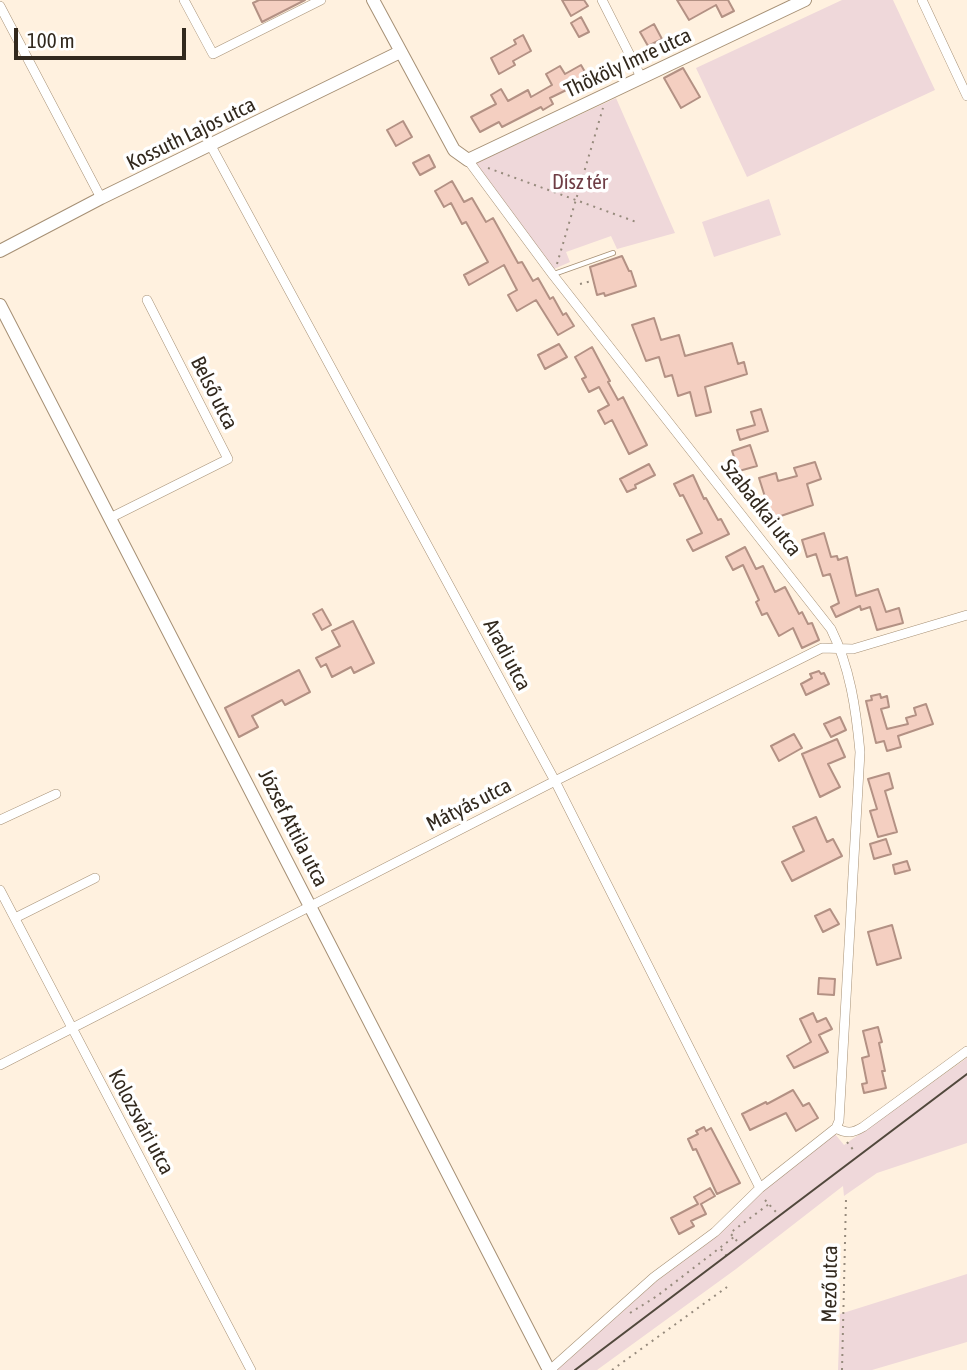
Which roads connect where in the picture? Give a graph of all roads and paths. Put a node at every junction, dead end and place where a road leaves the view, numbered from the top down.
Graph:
1 (184, 0) edge
2 (321, 0) edge
3 (373, 0) edge
4 (602, 0) edge
5 (922, 0) edge
6 (799, 1) edge
7 (0, 6) edge
8 (400, 52) junction
9 (641, 78) junction
10 (607, 94) junction
11 (967, 96) edge
12 (211, 146) junction
13 (468, 160) junction
14 (489, 168) dead end
15 (101, 198) junction
16 (577, 200) junction
17 (639, 223) dead end
18 (0, 251) edge
19 (613, 253) dead end
20 (553, 275) junction
21 (592, 281) dead end
22 (580, 285) dead end
23 (147, 300) dead end
24 (0, 305) edge
25 (110, 518) junction
26 (967, 615) edge
27 (841, 649) junction
28 (555, 781) junction
29 (56, 794) dead end
30 (0, 820) edge
31 (95, 878) dead end
32 (0, 890) edge
33 (312, 906) junction
34 (15, 918) junction
35 (73, 1029) junction
36 (967, 1051) edge
37 (0, 1065) edge
38 (836, 1128) junction
39 (848, 1143) dead end
40 (855, 1152) dead end
41 (760, 1191) junction
42 (846, 1199) dead end
43 (769, 1204) junction
44 (776, 1212) dead end
45 (734, 1237) junction
46 (737, 1241) dead end
47 (720, 1249) junction
48 (729, 1259) dead end
49 (727, 1287) dead end
50 (623, 1318) dead end
51 (251, 1370) edge
52 (550, 1370) edge
53 (612, 1370) edge
54 (842, 1370) edge

1 - 2 street
3 - 8 street, Szabadkai utca
4 - 9 street
5 - 11 street
6 - 9 street, Thököly Imre utca
7 - 15 street
8 - 12 street, Kossuth Lajos utca
8 - 13 street, Szabadkai utca
9 - 10 street, Thököly Imre utca
10 - 13 street, Thököly Imre utca
10 - 16 path
12 - 15 street, Kossuth Lajos utca
12 - 28 street, Aradi utca
13 - 20 street, Szabadkai utca
14 - 16 path
15 - 18 street, Kossuth Lajos utca
16 - 17 path
16 - 20 path
19 - 20 lane
20 - 27 street, Szabadkai utca
21 - 22 path
23 - 25 street, Belső utca
24 - 25 street, József Attila utca
25 - 33 street, József Attila utca
26 - 27 street, Mátyás utca
27 - 28 street, Mátyás utca
27 - 38 street, Szabadkai utca
28 - 33 street, Mátyás utca
28 - 41 street, Aradi utca
29 - 30 street
31 - 34 street
32 - 34 street, Kolozsvári utca
33 - 35 street, Mátyás utca
33 - 52 street, József Attila utca
34 - 35 street, Kolozsvári utca
35 - 37 street, Mátyás utca
35 - 51 street, Kolozsvári utca
36 - 38 street
38 - 41 street
39 - 40 path
41 - 43 path
41 - 52 street
42 - 54 path, Mező utca
43 - 44 path
43 - 45 path
45 - 46 path
45 - 47 path
47 - 48 path
47 - 50 path
49 - 53 path

